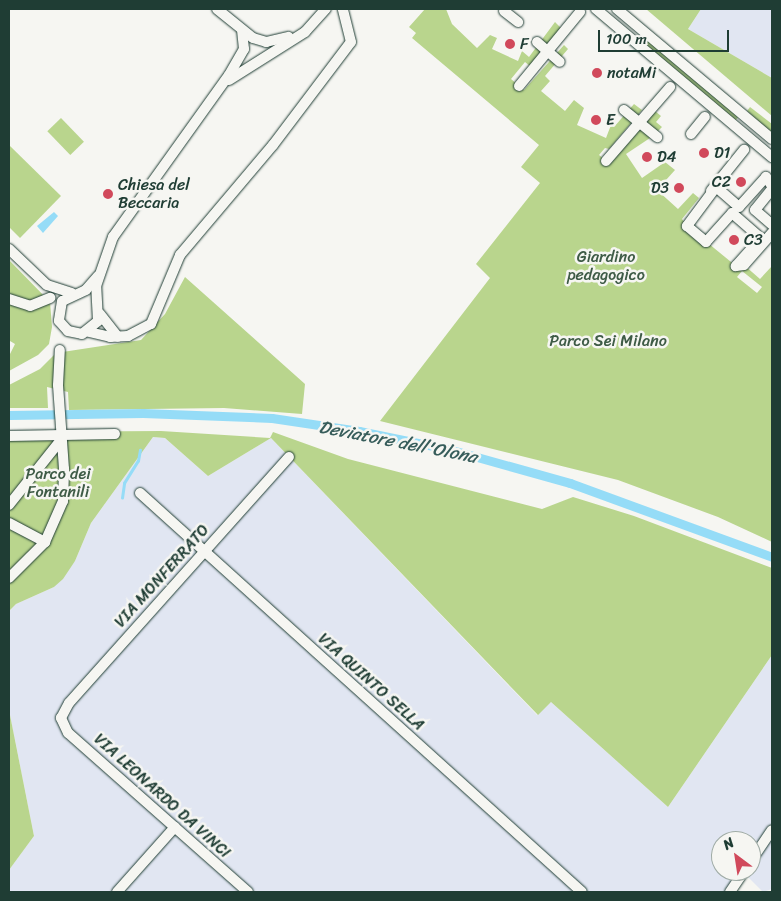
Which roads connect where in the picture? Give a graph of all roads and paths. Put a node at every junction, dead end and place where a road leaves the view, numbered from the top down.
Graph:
1 (217, 9) edge
2 (326, 9) edge
3 (343, 9) edge
4 (618, 9) edge
5 (602, 11) edge
6 (506, 12) dead end
7 (580, 12) dead end
8 (517, 22) dead end
9 (306, 30) junction
10 (242, 31) junction
11 (223, 85) junction
12 (519, 86) dead end
13 (670, 87) dead end
14 (705, 117) dead end
15 (633, 118) junction
16 (747, 118) junction
17 (738, 129) junction
18 (691, 134) dead end
19 (655, 136) dead end
20 (772, 139) edge
21 (744, 150) dead end
22 (772, 157) edge
23 (606, 161) dead end
24 (771, 184) edge
25 (772, 226) edge
26 (680, 228) dead end
27 (772, 233) edge
28 (9, 248) edge
29 (98, 276) junction
30 (47, 285) junction
31 (75, 293) junction
32 (50, 298) dead end
33 (9, 300) edge
34 (59, 307) junction
35 (99, 311) junction
36 (88, 332) junction
37 (118, 337) junction
38 (60, 350) dead end
39 (60, 434) junction
40 (116, 434) dead end
41 (9, 436) edge
42 (289, 457) dead end
43 (140, 493) dead end
44 (9, 505) edge
45 (9, 522) edge
46 (44, 542) junction
47 (203, 552) junction
48 (9, 578) edge
49 (61, 718) joint
50 (175, 827) junction
51 (772, 830) edge
52 (761, 847) edge
53 (738, 881) edge
54 (116, 892) edge
55 (248, 892) edge
56 (582, 892) edge
57 (730, 892) edge

1 - 10 street
2 - 9 street
3 - 37 street
4 - 16 street
5 - 17 street
6 - 8 street
7 - 12 street
9 - 10 street
9 - 11 street
10 - 11 street
11 - 29 street
13 - 15 street
14 - 18 street
15 - 19 street
15 - 23 street
16 - 17 street
16 - 20 street
17 - 22 street
21 - 26 street
24 - 25 street
24 - 27 street
28 - 30 street
29 - 31 street
29 - 35 street
30 - 31 street
30 - 34 street
31 - 34 street
31 - 35 street
32 - 33 street
34 - 36 street
35 - 36 street
35 - 37 street
36 - 37 street
38 - 39 street
39 - 40 street
39 - 41 street
39 - 44 street
39 - 46 street
42 - 47 street, VIA MONFERRATO
43 - 47 street, VIA QUINTO SELLA
45 - 46 street
46 - 48 street
47 - 49 street, VIA MONFERRATO
47 - 56 street, VIA QUINTO SELLA
49 - 50 street, VIA LEONARDO DA VINCI
50 - 54 street
50 - 55 street, VIA LEONARDO DA VINCI
51 - 52 street
53 - 57 street

